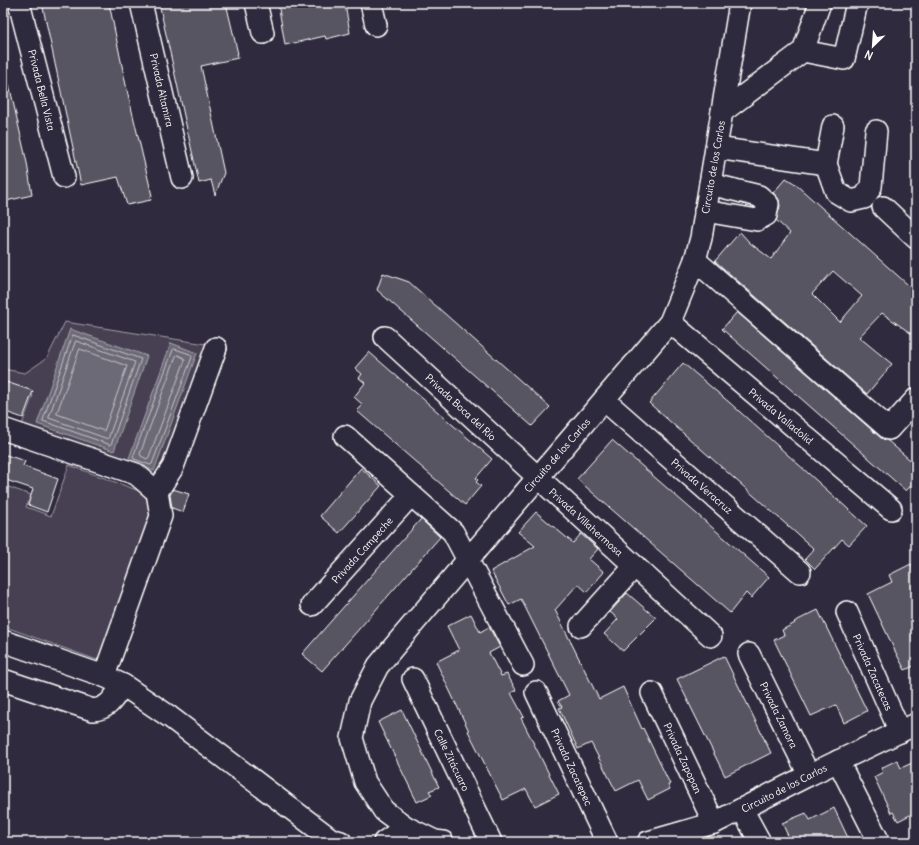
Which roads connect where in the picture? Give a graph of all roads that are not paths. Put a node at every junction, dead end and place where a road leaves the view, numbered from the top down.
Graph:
1 (19, 3) edge
2 (141, 3) edge
3 (256, 3) edge
4 (371, 3) edge
5 (740, 3) edge
6 (820, 3) edge
7 (857, 3) edge
8 (376, 24) dead end
9 (263, 33) dead end
10 (803, 51) junction
11 (722, 112) junction
12 (833, 126) dead end
13 (876, 131) dead end
14 (716, 148) junction
15 (826, 164) junction
16 (64, 177) dead end
17 (182, 178) dead end
18 (710, 184) junction
19 (883, 207) dead end
20 (705, 211) junction
21 (916, 238) edge
22 (695, 260) junction
23 (670, 322) junction
24 (385, 337) dead end
25 (216, 348) dead end
26 (916, 399) edge
27 (604, 400) junction
28 (3, 429) edge
29 (345, 436) dead end
30 (538, 477) junction
31 (157, 492) junction
32 (411, 495) junction
33 (891, 509) dead end
34 (467, 560) junction
35 (635, 566) junction
36 (800, 572) dead end
37 (312, 605) dead end
38 (847, 612) dead end
39 (581, 626) dead end
40 (711, 636) dead end
41 (3, 641) edge
42 (749, 654) dead end
43 (523, 665) dead end
44 (104, 676) junction
45 (413, 679) dead end
46 (3, 680) edge
47 (123, 685) junction
48 (536, 692) dead end
49 (652, 693) dead end
50 (908, 728) edge
51 (838, 761) junction
52 (809, 775) junction
53 (742, 809) junction
54 (714, 823) junction
55 (406, 827) junction
56 (877, 838) dead end
57 (341, 842) edge
58 (384, 842) edge
59 (443, 842) edge
60 (491, 842) edge
61 (607, 842) edge
62 (648, 842) edge
63 (760, 842) edge

1 - 16 street, Privada Bella Vista
2 - 17 street, Privada Altamira
3 - 9 street
4 - 8 street
5 - 11 street, Circuito de los Carlos
6 - 10 street
7 - 10 street
10 - 11 street
11 - 14 street, Circuito de los Carlos
12 - 15 street
13 - 15 street
14 - 15 street
14 - 18 street, Circuito de los Carlos
18 - 20 street, Circuito de los Carlos
18 - 20 street
19 - 21 street
20 - 22 street, Circuito de los Carlos
22 - 23 street, Circuito de los Carlos
22 - 26 street
23 - 27 street, Circuito de los Carlos
23 - 33 street, Privada Valladolid
24 - 30 street, Privada Boca del Río
25 - 31 street
27 - 30 street, Circuito de los Carlos
27 - 36 street, Privada Veracruz
28 - 31 street
29 - 32 street
30 - 34 street, Circuito de los Carlos
30 - 35 street, Privada Villahermosa
31 - 44 street
32 - 34 street
32 - 37 street, Privada Campeche
34 - 43 street
34 - 55 street, Circuito de los Carlos
35 - 39 street
35 - 40 street, Privada Villahermosa
38 - 50 street, Privada Zacatecas
41 - 44 street
42 - 52 street, Privada Zamora
44 - 47 street
45 - 60 street, Calle Zitácuaro
46 - 47 street
47 - 57 street
48 - 61 street, Privada Zacatepec
49 - 54 street, Privada Zapopan
50 - 51 street, Circuito de los Carlos
51 - 52 street, Circuito de los Carlos
51 - 56 street
52 - 53 street, Circuito de los Carlos
53 - 54 street, Circuito de los Carlos
53 - 63 street
54 - 62 street, Circuito de los Carlos
55 - 58 street
55 - 59 street, Circuito de los Carlos

